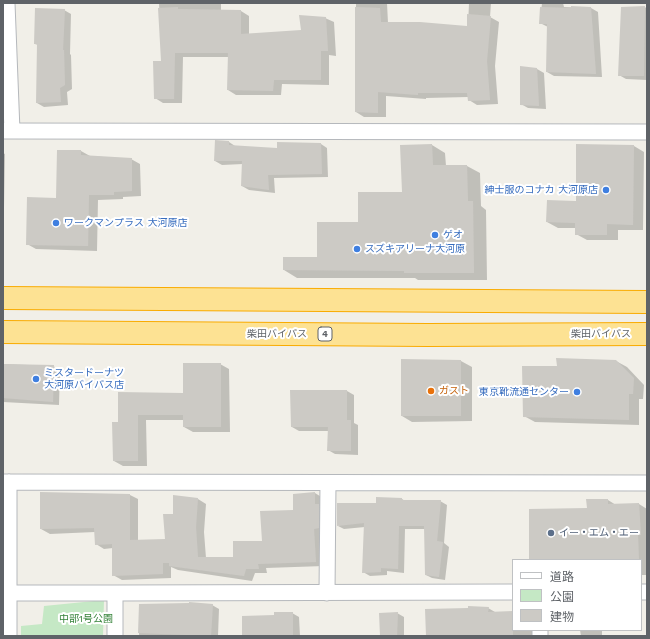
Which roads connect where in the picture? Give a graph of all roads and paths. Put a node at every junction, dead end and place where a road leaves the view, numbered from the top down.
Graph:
1 (7, 3) edge
2 (7, 131) edge
3 (647, 132) edge
4 (3, 298) edge
5 (647, 302) edge
6 (3, 332) edge
7 (647, 334) edge
8 (6, 482) edge
9 (328, 483) junction
10 (647, 483) edge
11 (327, 592) junction
12 (512, 592) edge
13 (9, 593) junction
14 (115, 593) junction
15 (9, 636) edge
16 (115, 636) edge

1 - 2 street
2 - 3 street
4 - 5 highway
6 - 7 highway, 柴田バイパス / 4
8 - 9 street
8 - 13 street
9 - 10 street
9 - 11 street
11 - 12 street
11 - 14 street
13 - 14 street
13 - 15 street
14 - 16 street

